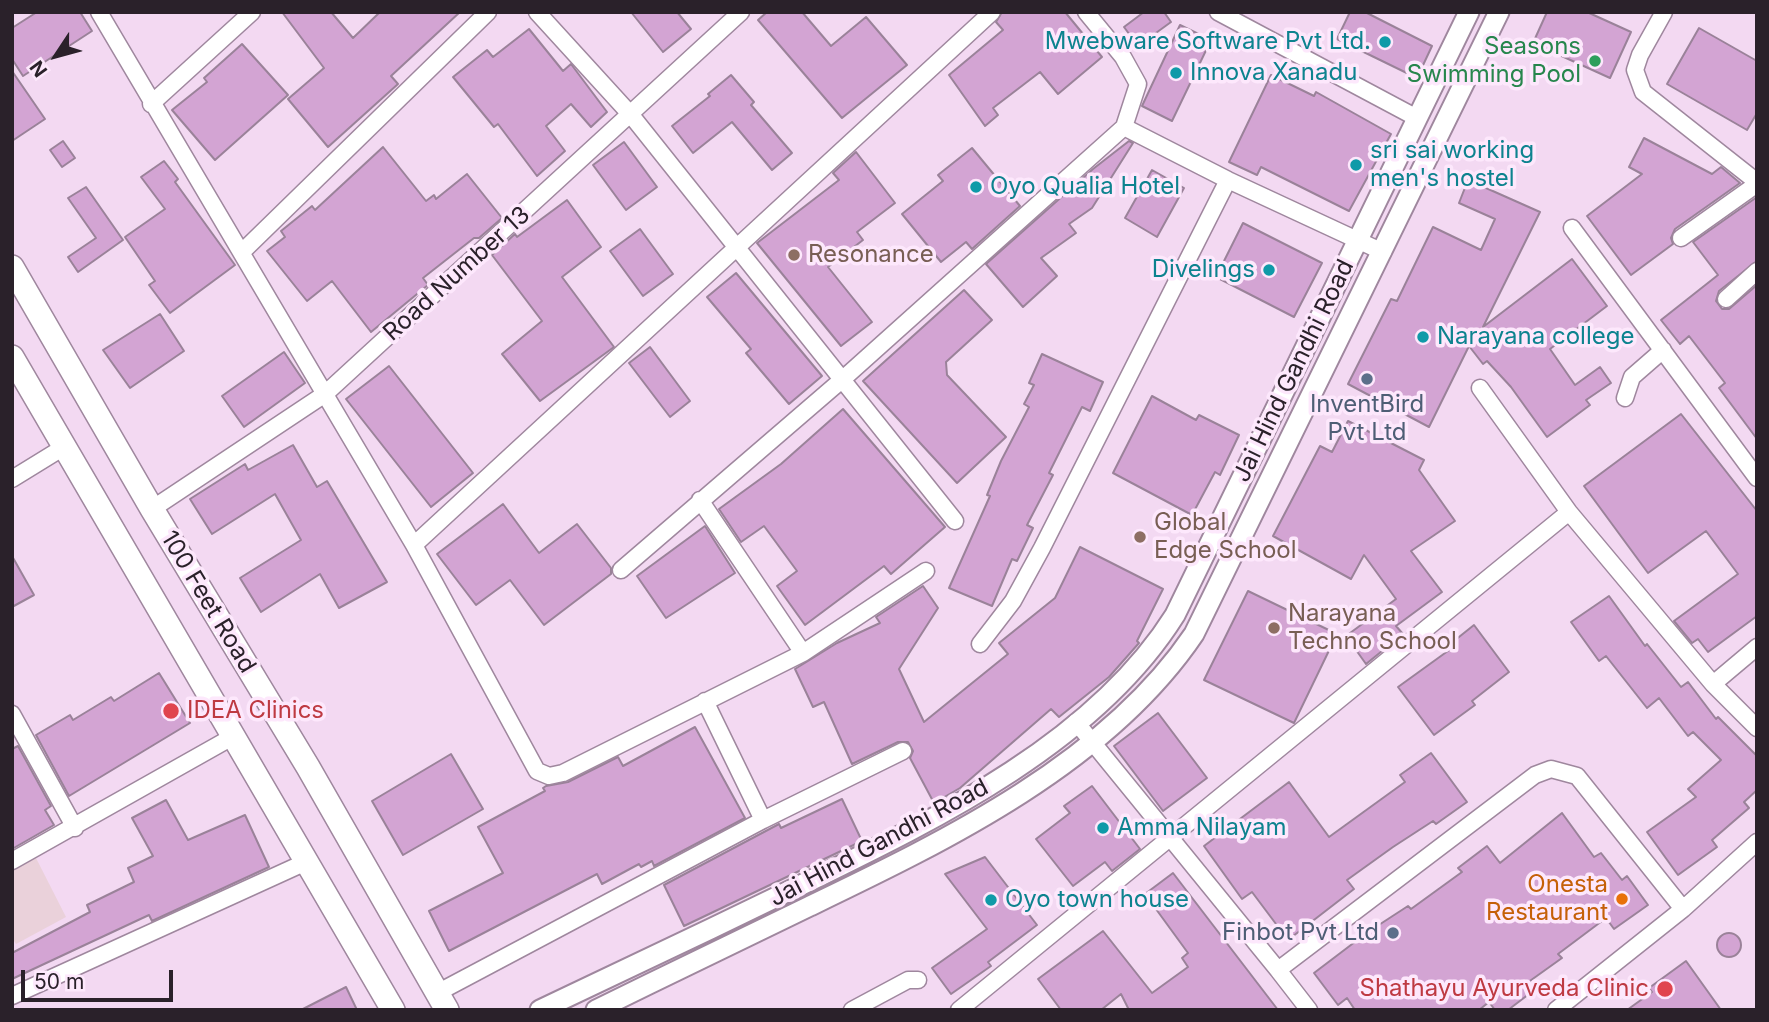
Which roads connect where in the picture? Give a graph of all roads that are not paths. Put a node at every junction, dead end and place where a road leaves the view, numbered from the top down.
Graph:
1 (99, 12) edge
2 (252, 12) edge
3 (488, 12) edge
4 (537, 12) edge
5 (741, 12) edge
6 (992, 12) edge
7 (1086, 12) edge
8 (1218, 12) edge
9 (1469, 12) edge
10 (1499, 12) edge
11 (1664, 12) edge
12 (151, 104) junction
13 (631, 115) junction
14 (1417, 118) junction
15 (1124, 127) junction
16 (1228, 180) junction
17 (1757, 183) edge
18 (1573, 228) dead end
19 (1681, 238) dead end
20 (1358, 239) junction
21 (737, 247) junction
22 (242, 252) junction
23 (1383, 252) junction
24 (12, 267) edge
25 (1757, 271) edge
26 (1726, 299) dead end
27 (1663, 351) junction
28 (12, 357) edge
29 (844, 378) junction
30 (1480, 388) dead end
31 (325, 394) junction
32 (1625, 398) dead end
33 (64, 447) junction
34 (1757, 478) edge
35 (12, 479) edge
36 (700, 500) junction
37 (152, 509) junction
38 (1569, 512) junction
39 (955, 521) dead end
40 (415, 545) junction
41 (621, 570) dead end
42 (926, 571) dead end
43 (980, 644) dead end
44 (1757, 647) edge
45 (803, 653) junction
46 (1713, 684) junction
47 (705, 701) junction
48 (12, 714) edge
49 (1076, 722) junction
50 (1757, 728) edge
51 (234, 736) junction
52 (1091, 741) junction
53 (903, 751) dead end
54 (763, 820) junction
55 (75, 828) junction
56 (1170, 839) junction
57 (1757, 842) edge
58 (12, 861) edge
59 (306, 862) junction
60 (1683, 909) junction
61 (1278, 970) junction
62 (918, 981) dead end
63 (12, 996) edge
64 (442, 1001) edge
65 (393, 1010) edge
66 (540, 1010) edge
67 (596, 1010) edge
68 (852, 1010) edge
69 (959, 1010) edge
70 (1309, 1010) edge
71 (1556, 1010) edge

1 - 12 street
2 - 12 street
3 - 22 street
4 - 13 street
5 - 13 street, Road Number 13
6 - 21 street
7 - 15 street
8 - 14 street
9 - 14 street, Jai Hind Gandhi Road
10 - 23 street, Jai Hind Gandhi Road
11 - 17 street
12 - 22 street
13 - 21 street
13 - 31 street, Road Number 13
14 - 20 street, Jai Hind Gandhi Road
15 - 16 street
15 - 29 street
16 - 20 street
16 - 43 street
17 - 19 street
18 - 27 street
20 - 23 street
20 - 49 street, Jai Hind Gandhi Road
21 - 29 street
21 - 40 street
22 - 31 street
23 - 52 street, Jai Hind Gandhi Road
24 - 37 main road, 100 Feet Road
25 - 26 street
27 - 32 street
27 - 34 street
28 - 33 main road, 100 Feet Road
29 - 36 street
29 - 39 street
30 - 38 street
31 - 37 street, Road Number 13
31 - 40 street
33 - 35 street
33 - 51 main road, 100 Feet Road
36 - 41 street
36 - 45 street
37 - 64 main road, 100 Feet Road
38 - 46 street
38 - 56 street
40 - 47 street
42 - 45 street
44 - 46 street
45 - 47 street
46 - 50 street
47 - 54 street
48 - 55 street
49 - 52 street
49 - 66 street, Jai Hind Gandhi Road
51 - 55 street
51 - 59 main road, 100 Feet Road
52 - 56 street
52 - 67 street, Jai Hind Gandhi Road
53 - 54 street
54 - 64 street
55 - 58 street
56 - 61 street
56 - 69 street
57 - 60 street
59 - 63 street
59 - 65 main road, 100 Feet Road
60 - 61 street
60 - 71 street
61 - 70 street
62 - 68 street

